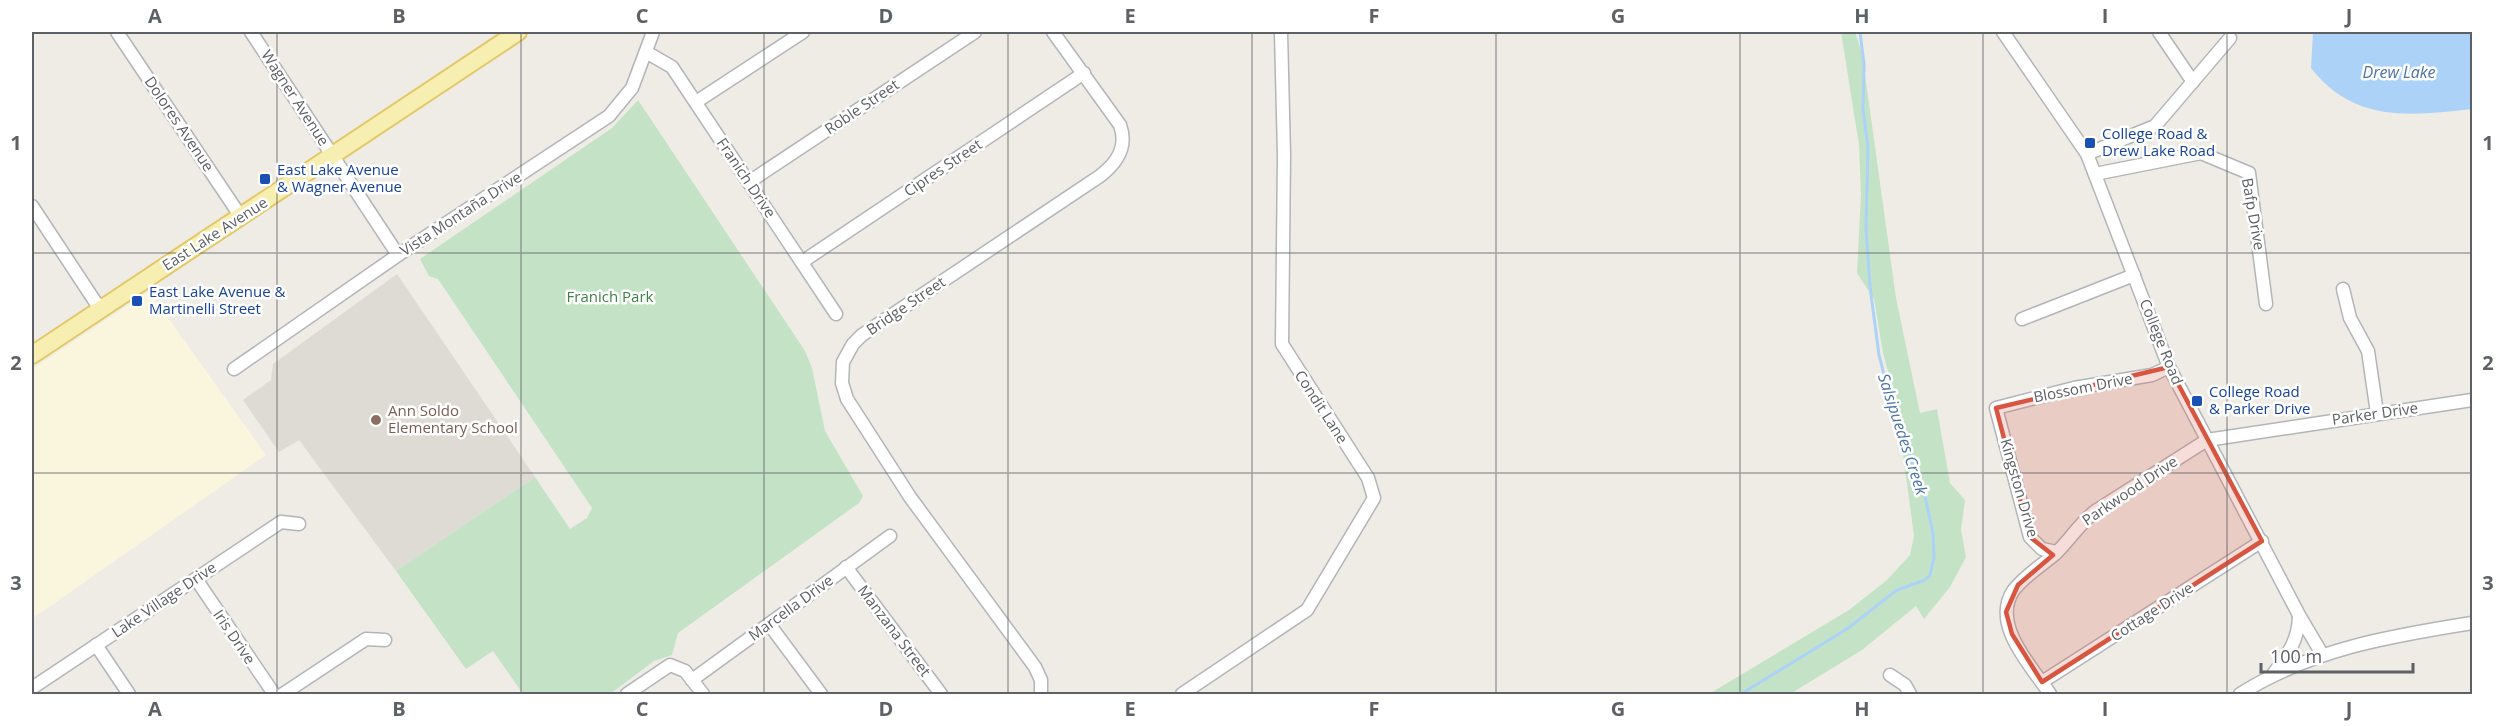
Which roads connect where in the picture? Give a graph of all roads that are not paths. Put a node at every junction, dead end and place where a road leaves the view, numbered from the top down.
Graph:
1 (117, 32) edge
2 (251, 32) edge
3 (518, 32) edge
4 (653, 32) edge
5 (802, 32) edge
6 (975, 32) edge
7 (1053, 32) edge
8 (1281, 32) edge
9 (2003, 32) edge
10 (2159, 32) edge
11 (2230, 38) dead end
12 (646, 52) junction
13 (1084, 74) junction
14 (2193, 82) junction
15 (696, 102) junction
16 (2087, 154) junction
17 (333, 156) junction
18 (2095, 174) junction
19 (749, 182) junction
20 (32, 206) edge
21 (241, 217) junction
22 (398, 255) junction
23 (802, 262) junction
24 (2134, 275) junction
25 (2343, 289) dead end
26 (2266, 304) dead end
27 (100, 309) junction
28 (836, 314) dead end
29 (2022, 319) dead end
30 (32, 355) edge
31 (2169, 367) junction
32 (234, 369) dead end
33 (2472, 400) edge
34 (1996, 408) joint
35 (2377, 413) junction
36 (2207, 440) junction
37 (299, 524) dead end
38 (2027, 530) junction
39 (890, 536) dead end
40 (2262, 541) junction
41 (2057, 552) junction
42 (846, 567) junction
43 (2030, 574) junction
44 (196, 579) junction
45 (2299, 615) junction
46 (2472, 623) edge
47 (769, 624) junction
48 (385, 640) dead end
49 (96, 645) junction
50 (2322, 654) junction
51 (1890, 675) dead end
52 (2270, 677) junction
53 (692, 680) junction
54 (2042, 682) junction
55 (32, 688) edge
56 (129, 694) edge
57 (274, 694) edge
58 (282, 694) edge
59 (627, 694) edge
60 (703, 694) edge
61 (821, 694) edge
62 (941, 694) edge
63 (1041, 694) edge
64 (1182, 694) edge
65 (1910, 694) edge
66 (2050, 694) edge
67 (2240, 694) edge

1 - 21 street, Dolores Avenue
2 - 17 street, Wagner Avenue
3 - 17 main road, East Lake Avenue
4 - 12 street, Vista Montaña Drive
5 - 15 street
6 - 19 street, Roble Street
7 - 13 street, Bridge Street
8 - 64 street, Condit Lane
9 - 16 street, College Road
10 - 14 street
11 - 14 street
12 - 15 street, Franich Drive
12 - 22 street, Vista Montaña Drive
13 - 23 street, Cipres Street
13 - 63 street, Bridge Street
14 - 16 street
15 - 19 street, Franich Drive
16 - 18 street, College Road
17 - 21 main road, East Lake Avenue
17 - 22 street, Wagner Avenue
18 - 24 street, College Road
18 - 26 street, Bafp Drive
19 - 23 street, Franich Drive
20 - 27 street
21 - 27 main road, East Lake Avenue
22 - 32 street, Vista Montaña Drive
23 - 28 street, Franich Drive
24 - 29 street
24 - 31 street, College Road
25 - 35 street
27 - 30 main road, East Lake Avenue
31 - 34 street, Blossom Drive
31 - 36 street, College Road
33 - 35 street, Parker Drive
34 - 38 street, Kingston Drive
35 - 36 street, Parker Drive
36 - 40 street, College Road
36 - 41 street, Parkwood Drive
37 - 44 street, Lake Village Drive
38 - 41 street, Kingston Drive
38 - 43 street
39 - 42 street, Marcella Drive
40 - 45 street, College Road
40 - 54 street, Cottage Drive
41 - 43 street, Parkwood Drive
42 - 47 street, Marcella Drive
42 - 62 street, Manzana Street
43 - 54 street, Parkwood Drive
44 - 49 street, Lake Village Drive
44 - 57 street, Iris Drive
45 - 50 street, College Road
45 - 52 street
46 - 50 street
47 - 53 street, Marcella Drive
47 - 61 street
48 - 58 street
49 - 55 street, Lake Village Drive
49 - 56 street
50 - 52 street
51 - 65 street
52 - 67 street
53 - 59 street
53 - 60 street
54 - 66 street, Parkwood Drive

